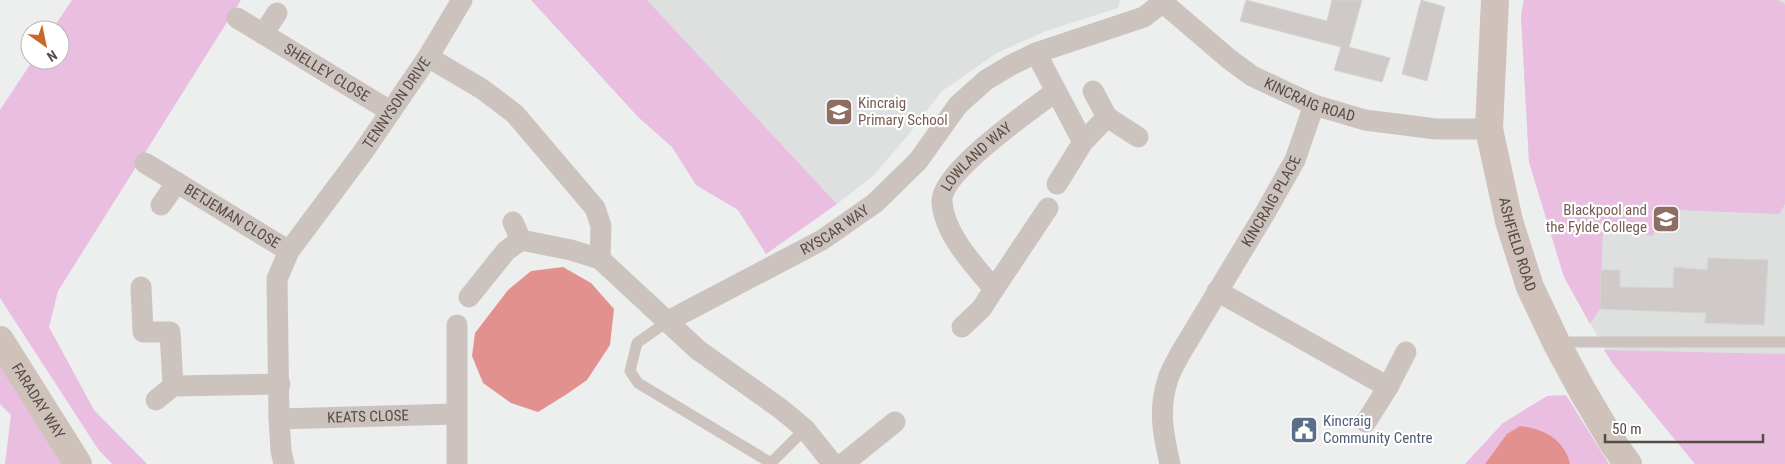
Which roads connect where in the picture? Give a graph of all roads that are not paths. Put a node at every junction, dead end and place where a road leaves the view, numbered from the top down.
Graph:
1 (462, 0) edge
2 (1495, 0) edge
3 (1161, 2) edge
4 (277, 13) dead end
5 (237, 18) dead end
6 (263, 34) junction
7 (1036, 53) junction
8 (428, 57) junction
9 (1055, 92) junction
10 (1093, 92) dead end
11 (1314, 105) junction
12 (390, 111) junction
13 (1107, 118) junction
14 (1489, 129) junction
15 (1138, 138) dead end
16 (1083, 142) junction
17 (145, 163) dead end
18 (177, 182) junction
19 (1057, 184) dead end
20 (161, 205) dead end
21 (1048, 208) dead end
22 (288, 251) junction
23 (600, 259) junction
24 (141, 287) dead end
25 (994, 289) junction
26 (1217, 291) junction
27 (469, 297) dead end
28 (668, 321) junction
29 (457, 326) dead end
30 (962, 327) dead end
31 (0, 340) edge
32 (1556, 342) junction
33 (1785, 342) edge
34 (1406, 352) dead end
35 (280, 384) junction
36 (173, 386) junction
37 (1388, 387) junction
38 (156, 400) dead end
39 (456, 414) junction
40 (279, 418) junction
41 (895, 422) dead end
42 (1366, 422) dead end
43 (805, 429) junction
44 (78, 464) edge
45 (284, 464) edge
46 (457, 464) edge
47 (833, 464) edge
48 (843, 464) edge
49 (1170, 464) edge
50 (1628, 464) edge

1 - 8 street
2 - 14 street, ASHFIELD ROAD
3 - 7 street, RYSCAR WAY
3 - 11 street, KINCRAIG ROAD
4 - 6 street
5 - 6 street, SHELLEY CLOSE
6 - 12 street, SHELLEY CLOSE
7 - 9 street
7 - 28 street, RYSCAR WAY
8 - 12 street, TENNYSON DRIVE
8 - 23 street, TENNYSON DRIVE
9 - 16 street
9 - 25 street, LOWLAND WAY
10 - 13 street
11 - 14 street, KINCRAIG ROAD
11 - 26 street, KINCRAIG PLACE
12 - 22 street, TENNYSON DRIVE
13 - 15 street
13 - 16 street
14 - 32 street, ASHFIELD ROAD
16 - 19 street
17 - 18 street, BETJEMAN CLOSE
18 - 20 street, BETJEMAN CLOSE
18 - 22 street, BETJEMAN CLOSE
21 - 25 street
22 - 35 street, TENNYSON DRIVE
23 - 27 street
23 - 28 street
24 - 36 street
25 - 30 street
26 - 37 street
26 - 49 street, KINCRAIG PLACE
28 - 43 street
28 - 43 lane
29 - 39 street
31 - 44 street, FARADAY WAY
32 - 33 lane
32 - 50 street, ASHFIELD ROAD
34 - 37 street
35 - 36 street
35 - 40 street, TENNYSON DRIVE
36 - 38 street
37 - 42 street
39 - 40 street, KEATS CLOSE
39 - 46 street
40 - 45 street, TENNYSON DRIVE
41 - 48 street
43 - 47 street

